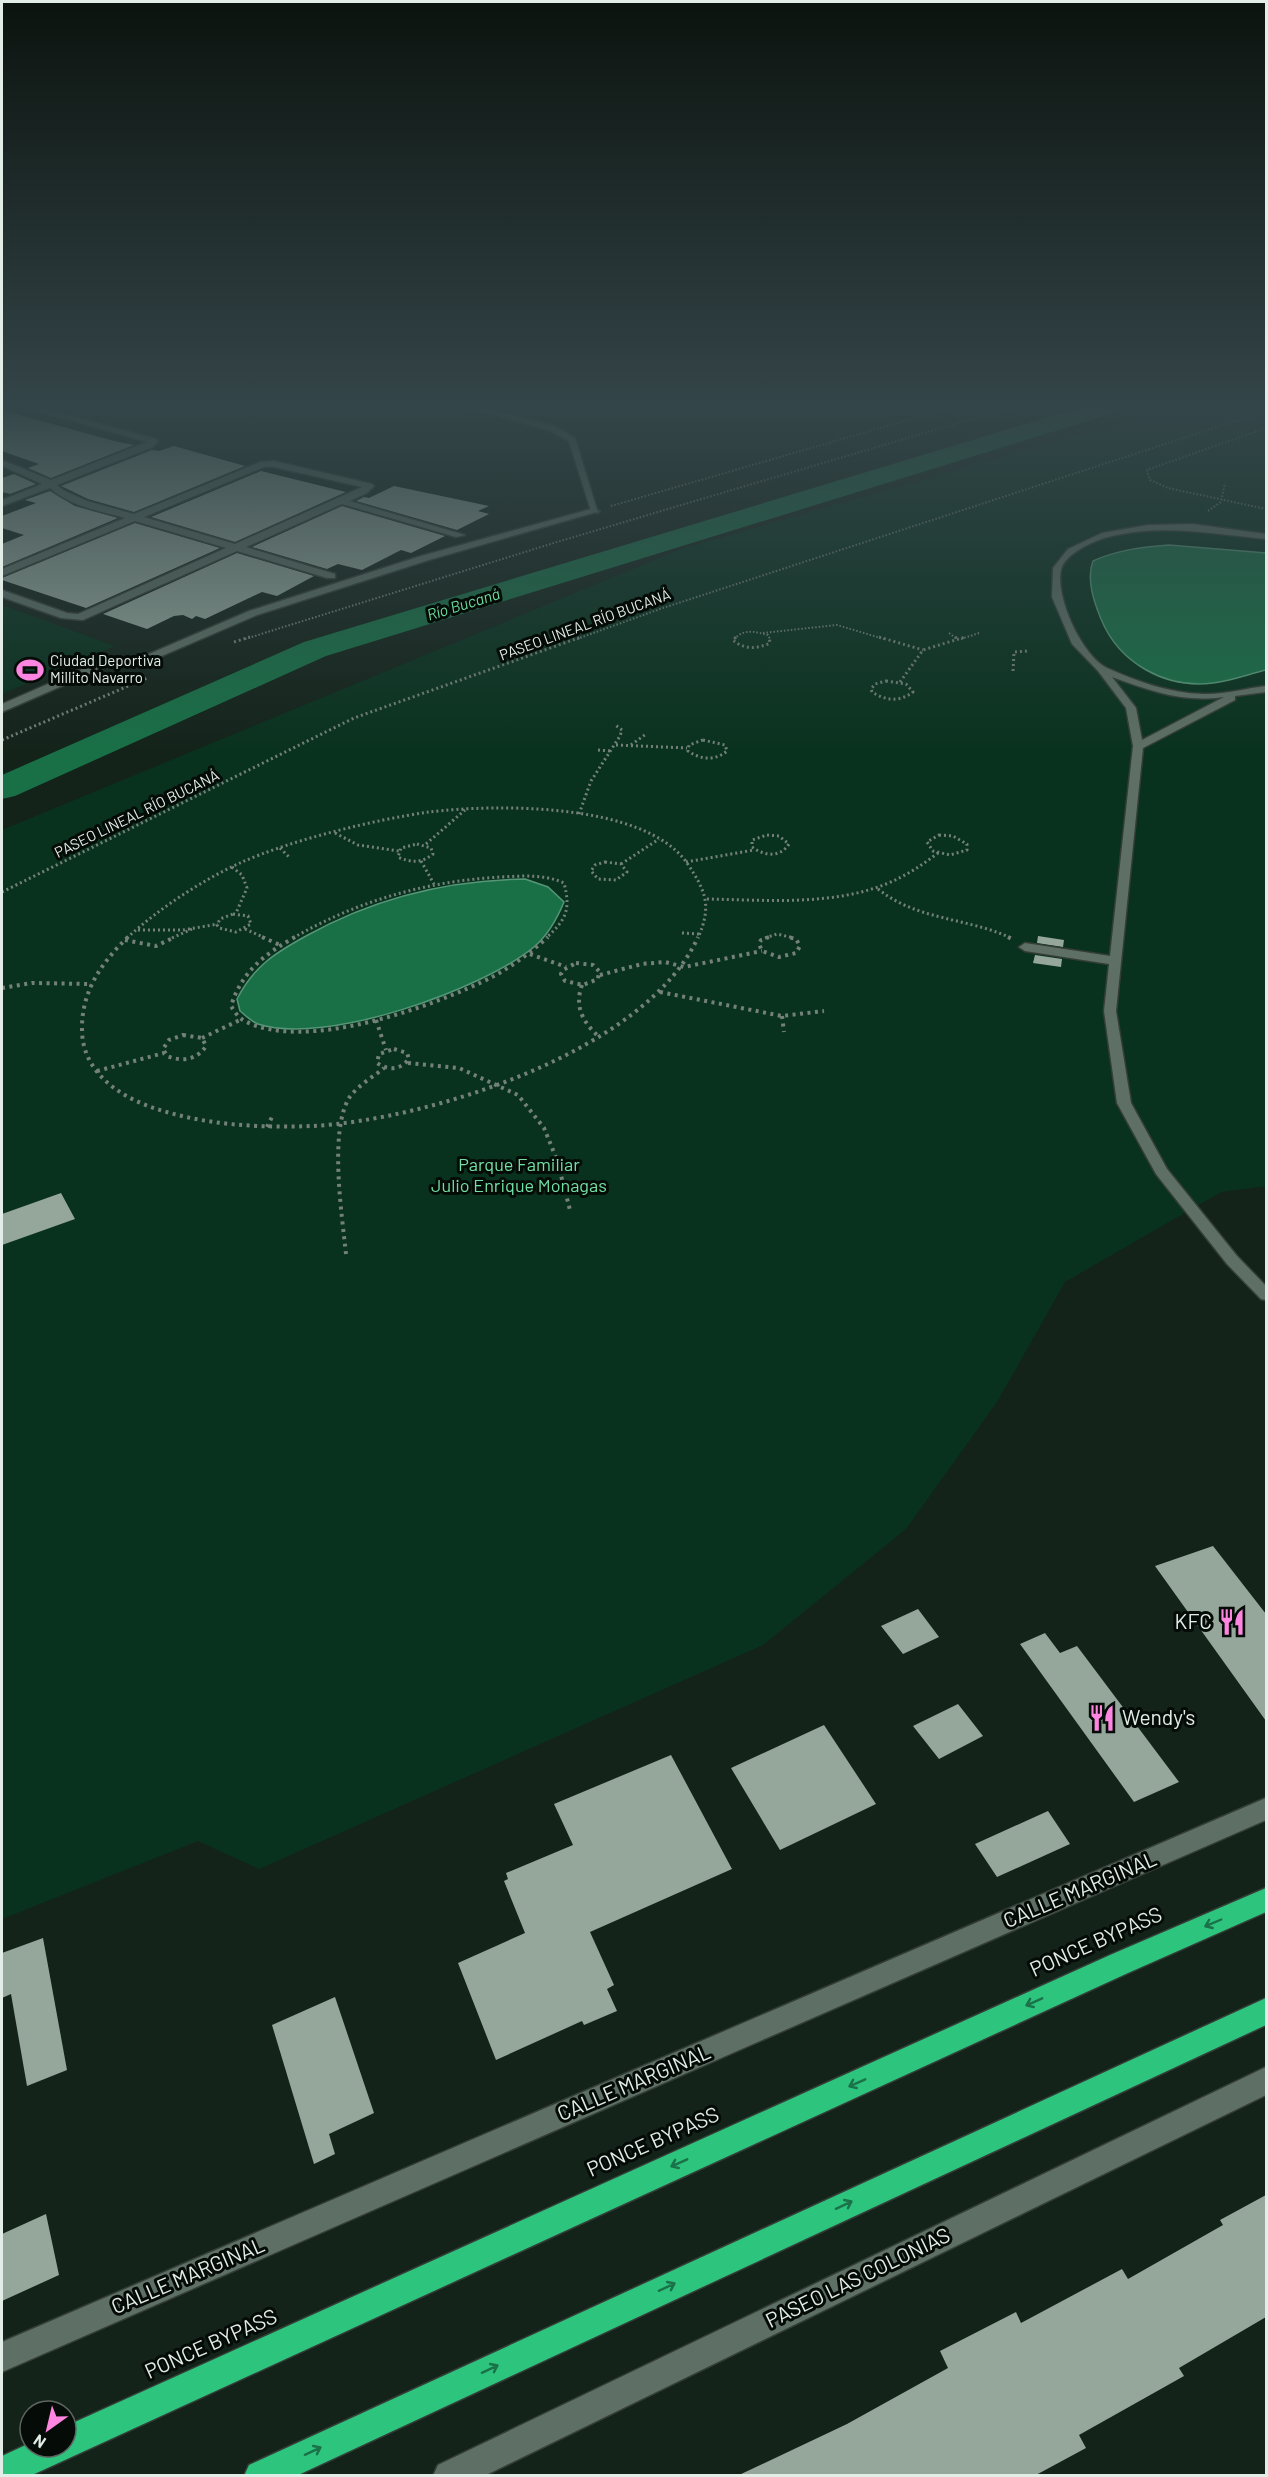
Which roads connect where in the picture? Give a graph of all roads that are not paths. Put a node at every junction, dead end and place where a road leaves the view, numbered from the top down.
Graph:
1 (124, 522) edge
2 (149, 522) edge
3 (296, 522) edge
4 (411, 522) edge
5 (557, 522) edge
6 (460, 536) dead end
7 (1266, 537) edge
8 (235, 549) junction
9 (2, 573) edge
10 (331, 576) dead end
11 (2, 593) edge
12 (1101, 669) junction
13 (1266, 689) edge
14 (1237, 694) junction
15 (2, 708) edge
16 (1138, 746) junction
17 (1025, 947) road end
18 (1115, 961) junction
19 (1266, 1294) edge
20 (1266, 1809) edge
21 (1266, 1900) edge
22 (1266, 2011) edge
23 (1266, 2081) edge
24 (2, 2357) edge
25 (78, 2437) edge
26 (30, 2459) edge
27 (2, 2472) edge
28 (260, 2475) edge
29 (449, 2475) edge

1 - 9 street
2 - 8 street
3 - 8 street
4 - 6 street
5 - 15 street
7 - 12 lane
8 - 10 street
8 - 11 street
12 - 14 lane
12 - 16 lane
13 - 14 lane
14 - 16 lane
16 - 18 lane
17 - 18 lane
18 - 19 lane
20 - 24 street, CALLE MARGINAL
21 -> 25 highway, PONCE BYPASS
28 -> 22 highway
23 - 29 street, PASEO LAS COLONIAS
26 - 27 highway

